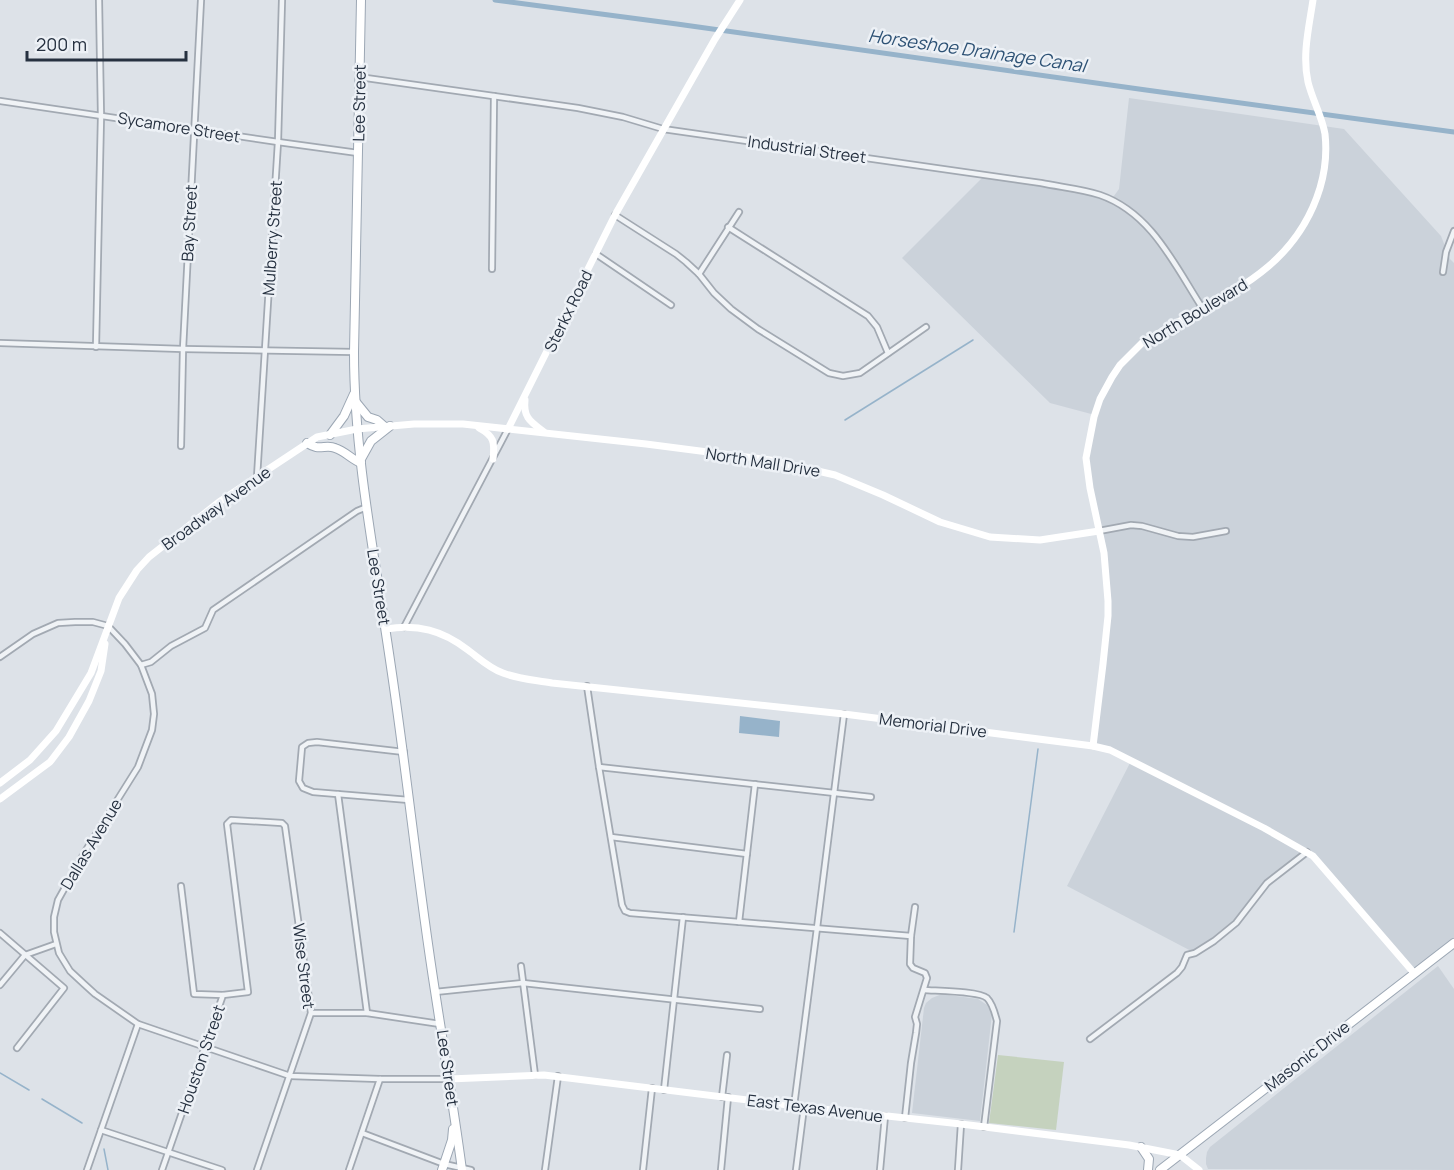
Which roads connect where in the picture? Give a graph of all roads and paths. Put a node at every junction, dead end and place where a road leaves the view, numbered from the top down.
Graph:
1 (99, 0) edge
2 (201, 0) edge
3 (282, 0) edge
4 (361, 0) edge
5 (740, 0) edge
6 (1313, 0) edge
7 (359, 76) junction
8 (494, 96) junction
9 (0, 101) edge
10 (100, 116) junction
11 (663, 129) junction
12 (194, 130) junction
13 (278, 142) junction
14 (358, 153) junction
15 (739, 212) dead end
16 (615, 215) junction
17 (729, 227) junction
18 (1454, 231) edge
19 (596, 254) junction
20 (492, 268) dead end
21 (1443, 272) dead end
22 (699, 274) junction
23 (671, 305) dead end
24 (1203, 309) junction
25 (926, 327) dead end
26 (0, 344) edge
27 (96, 347) junction
28 (183, 349) junction
29 (264, 350) junction
30 (354, 352) junction
31 (888, 353) junction
32 (525, 394) junction
33 (355, 397) junction
34 (474, 426) junction
35 (388, 427) junction
36 (357, 429) junction
37 (508, 429) junction
38 (546, 434) junction
39 (330, 435) junction
40 (307, 444) junction
41 (181, 446) dead end
42 (493, 459) junction
43 (361, 461) junction
44 (257, 477) junction
45 (367, 507) junction
46 (1099, 531) junction
47 (1226, 531) dead end
48 (108, 626) junction
49 (404, 627) junction
50 (386, 629) junction
51 (0, 657) edge
52 (141, 666) junction
53 (587, 686) junction
54 (844, 714) junction
55 (1093, 746) junction
56 (404, 752) junction
57 (599, 767) junction
58 (0, 783) edge
59 (755, 784) junction
60 (834, 793) junction
61 (338, 795) junction
62 (872, 797) dead end
63 (0, 799) edge
64 (409, 800) junction
65 (227, 824) joint
66 (611, 837) junction
67 (1307, 852) junction
68 (747, 854) junction
69 (181, 886) dead end
70 (915, 907) dead end
71 (683, 917) junction
72 (739, 922) junction
73 (818, 928) junction
74 (0, 933) edge
75 (911, 936) junction
76 (1454, 943) edge
77 (56, 944) junction
78 (25, 955) junction
79 (521, 966) dead end
80 (1414, 973) junction
81 (523, 983) junction
82 (0, 984) edge
83 (924, 990) junction
84 (435, 992) junction
85 (223, 995) junction
86 (674, 1000) junction
87 (760, 1009) dead end
88 (311, 1013) junction
89 (366, 1013) junction
90 (138, 1024) junction
91 (441, 1024) junction
92 (1090, 1039) dead end
93 (17, 1048) dead end
94 (205, 1048) junction
95 (727, 1055) dead end
96 (536, 1075) junction
97 (290, 1076) junction
98 (558, 1076) junction
99 (449, 1078) junction
100 (380, 1079) junction
101 (652, 1088) junction
102 (664, 1090) junction
103 (452, 1094) junction
104 (725, 1097) junction
105 (794, 1106) junction
106 (804, 1107) junction
107 (885, 1116) junction
108 (906, 1118) junction
109 (961, 1124) junction
110 (984, 1127) junction
111 (101, 1130) junction
112 (362, 1133) junction
113 (1141, 1146) junction
114 (168, 1152) junction
115 (1180, 1155) junction
116 (443, 1167) edge
117 (208, 1168) edge
118 (462, 1169) edge
119 (87, 1170) edge
120 (162, 1170) edge
121 (222, 1170) edge
122 (256, 1170) edge
123 (349, 1170) edge
124 (471, 1170) edge
125 (545, 1170) edge
126 (643, 1170) edge
127 (722, 1170) edge
128 (796, 1170) edge
129 (880, 1170) edge
130 (958, 1170) edge
131 (1148, 1170) edge
132 (1160, 1170) edge
133 (1199, 1170) edge

1 - 10 street
2 - 12 street, Bay Street
3 - 13 street, Mulberry Street
4 - 7 main road, Lee Street
5 - 11 street, Sterkx Road
6 - 24 street, North Boulevard
7 - 8 street, Industrial Street
7 - 14 main road, Lee Street
8 - 11 street, Industrial Street
8 - 20 street
9 - 10 street, Sycamore Street
10 - 12 street, Sycamore Street
10 - 27 street
11 - 16 street, Sterkx Road
11 - 24 street, Industrial Street
12 - 13 street, Sycamore Street
12 - 28 street, Bay Street
13 - 14 street, Sycamore Street
13 - 29 street, Mulberry Street
14 - 30 main road, Lee Street
15 - 17 street
16 - 19 street, Sterkx Road
16 - 22 street
17 - 22 street
17 - 31 street
18 - 21 street
19 - 23 street
19 - 32 street, Sterkx Road
22 - 31 street
24 - 46 street, North Boulevard
25 - 31 street
26 - 27 street
27 - 28 street
28 - 29 street
28 - 41 street, Bay Street
29 - 30 street
29 - 44 street, Mulberry Street
30 - 33 main road, Lee Street
32 - 37 street, Sterkx Road
32 - 38 street
33 - 35 main road
33 - 36 main road, Lee Street
33 - 39 main road
34 - 35 street, North Mall Drive
34 - 37 street, North Mall Drive
34 - 42 street
35 - 36 street, North Mall Drive
35 - 43 main road
36 - 39 street, Broadway Avenue
36 - 43 main road, Lee Street
37 - 38 street, North Mall Drive
37 - 42 street, Sterkx Road
38 - 46 street, North Mall Drive
39 - 40 street, Broadway Avenue
40 - 43 main road
40 - 44 street, Broadway Avenue
42 - 49 street, Sterkx Road
43 - 45 main road, Lee Street
44 - 48 street, Broadway Avenue
45 - 50 main road, Lee Street
45 - 52 street
46 - 47 street, North Mall Drive
46 - 55 street, North Boulevard
48 - 51 street
48 - 52 street, Dallas Avenue
48 - 58 street, Broadway Avenue
48 - 63 street, Broadway Avenue
49 - 50 street, Memorial Drive
49 - 53 street, Memorial Drive
50 - 56 main road, Lee Street
52 - 77 street, Dallas Avenue
53 - 54 street, Memorial Drive
53 - 57 street
54 - 55 street, Memorial Drive
54 - 60 street
55 - 67 street, Memorial Drive
56 - 61 street
56 - 64 main road, Lee Street
57 - 59 street
57 - 66 street
59 - 60 street
59 - 68 street
60 - 62 street
60 - 73 street
61 - 64 street
61 - 89 street
64 - 84 main road, Lee Street
65 - 85 street, Houston Street
65 - 88 street, Wise Street
66 - 68 street
66 - 71 street
67 - 80 street, Memorial Drive
67 - 92 street
68 - 72 street
69 - 85 street
70 - 75 street
71 - 72 street
71 - 86 street
72 - 73 street
73 - 75 street
73 - 105 street
74 - 78 street
75 - 83 street
76 - 80 main road, Masonic Drive
77 - 78 street
77 - 90 street, Dallas Avenue
78 - 82 street
78 - 93 street
79 - 81 street
80 - 115 main road, Masonic Drive
81 - 84 street
81 - 86 street
81 - 96 street
83 - 108 street
83 - 110 street
84 - 91 main road, Lee Street
85 - 94 street, Houston Street
86 - 87 street
86 - 102 street
88 - 89 street
88 - 97 street, Wise Street
89 - 91 street
90 - 94 street, Dallas Avenue
90 - 111 street
91 - 99 main road, Lee Street
94 - 97 street, Dallas Avenue
94 - 114 street, Houston Street
95 - 104 street
96 - 98 street, East Texas Avenue
96 - 99 street, East Texas Avenue
97 - 100 street, Dallas Avenue
97 - 122 street, Wise Street
98 - 101 street, East Texas Avenue
98 - 125 street
99 - 100 street, Dallas Avenue
99 - 103 main road, Lee Street
100 - 112 street
101 - 102 street, East Texas Avenue
101 - 126 street
102 - 104 street, East Texas Avenue
103 - 116 main road
103 - 118 main road, Lee Street
104 - 105 street, East Texas Avenue
104 - 127 street
105 - 106 street, East Texas Avenue
106 - 107 street, East Texas Avenue
106 - 128 street
107 - 108 street, East Texas Avenue
107 - 129 street
108 - 109 street, East Texas Avenue
109 - 110 street, East Texas Avenue
109 - 130 street
110 - 113 street, East Texas Avenue
111 - 114 street
111 - 119 street
112 - 116 street
112 - 123 street
113 - 115 street, East Texas Avenue
113 - 131 main road
114 - 117 street
114 - 120 street, Houston Street
115 - 132 main road, Masonic Drive
115 - 133 street
116 - 118 street
117 - 121 street
118 - 124 street

